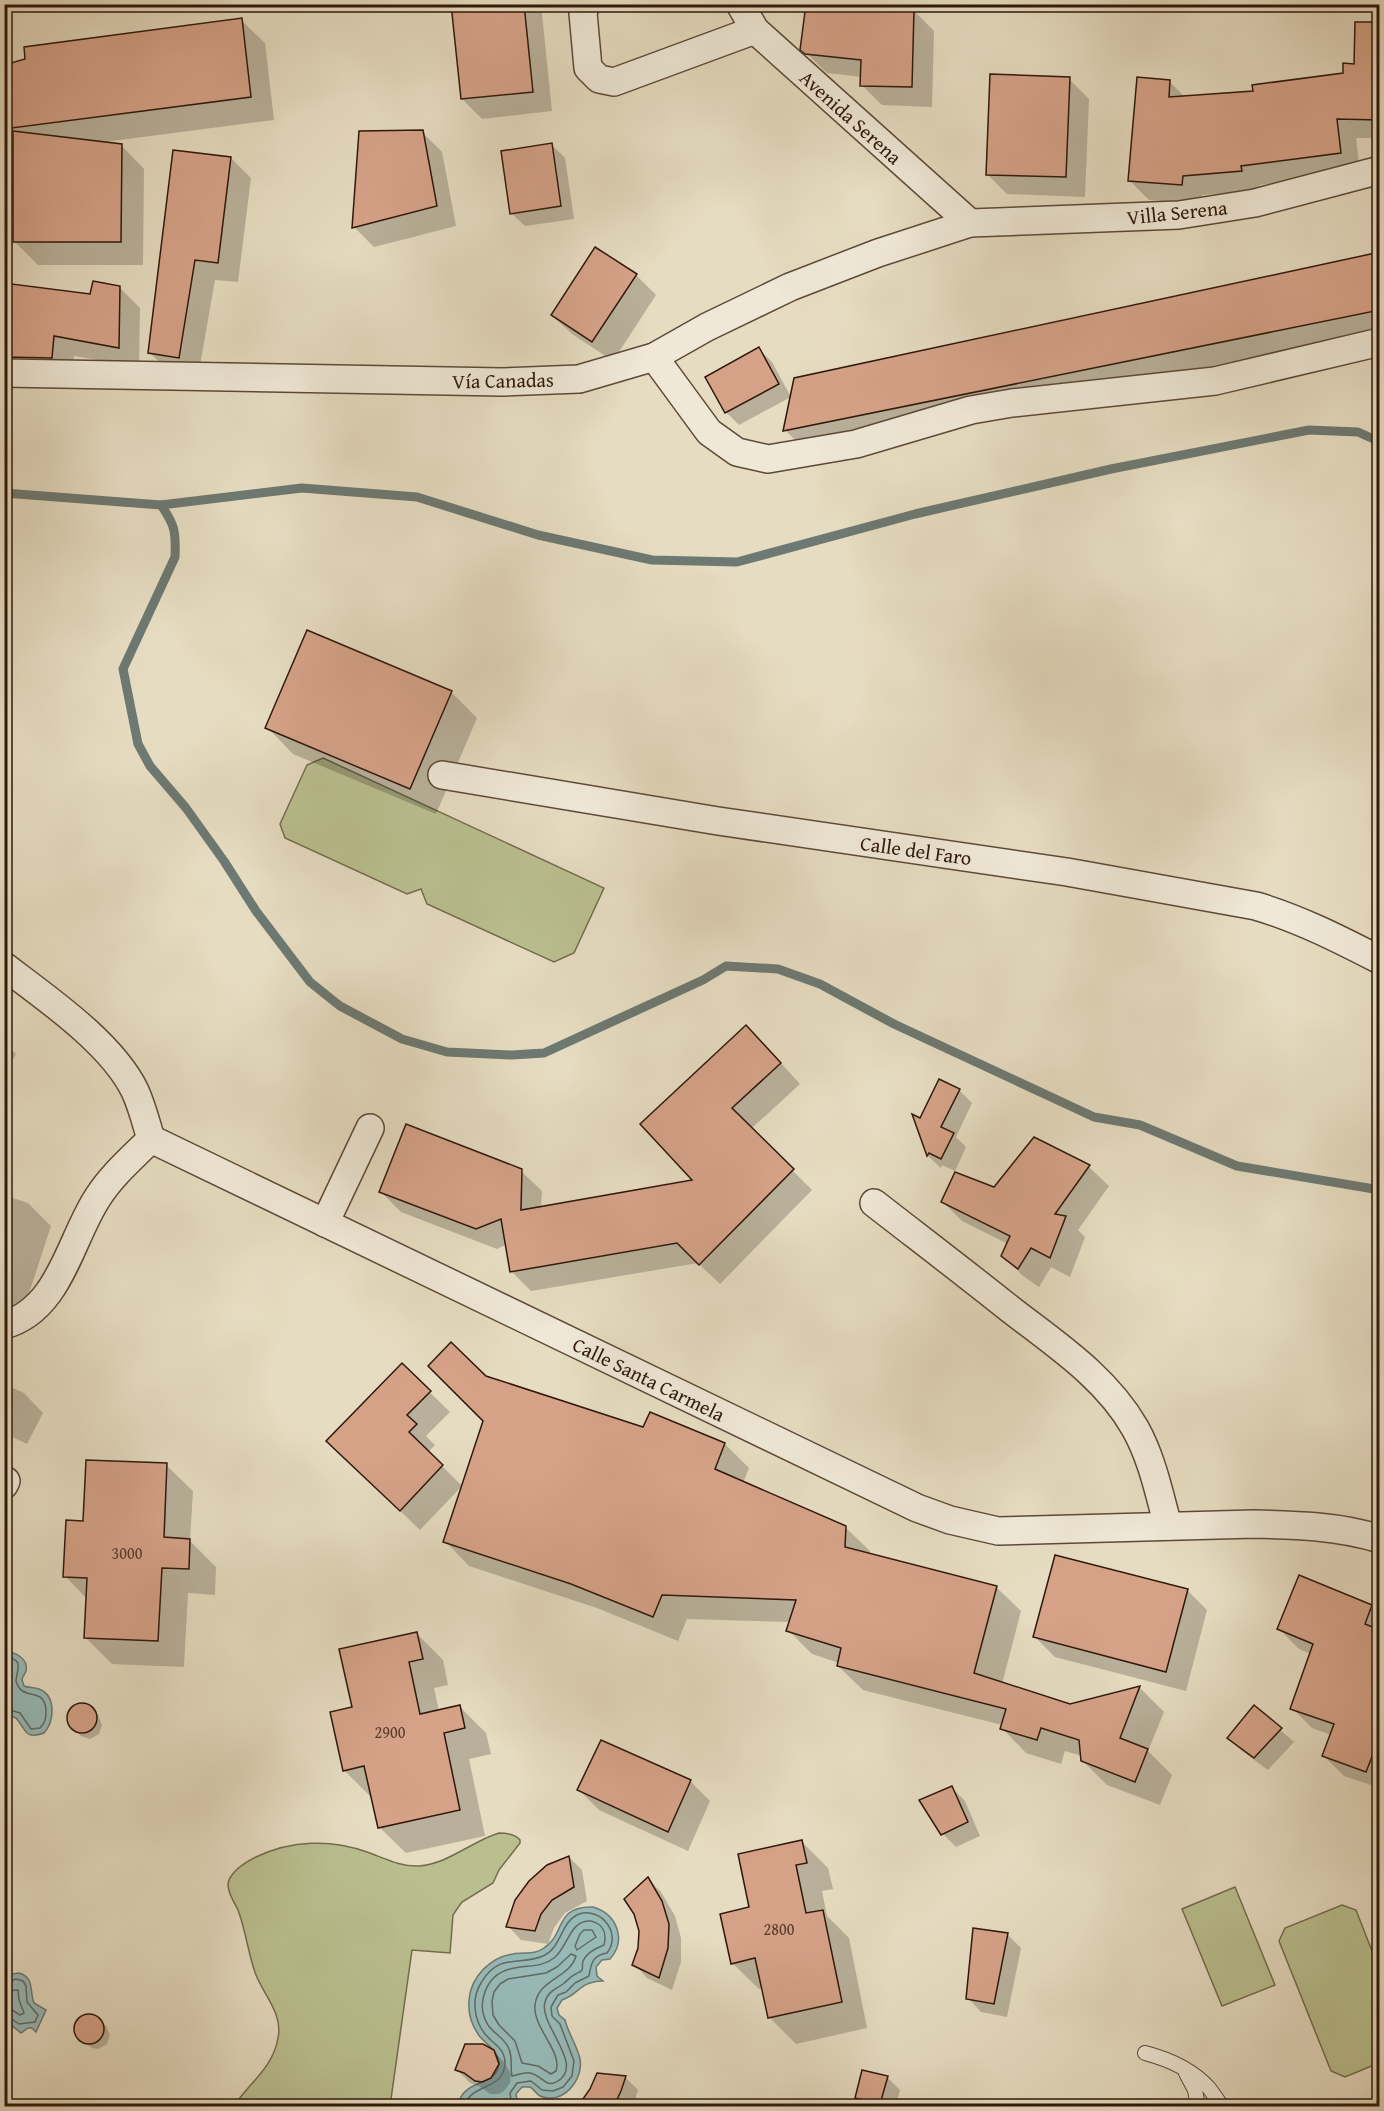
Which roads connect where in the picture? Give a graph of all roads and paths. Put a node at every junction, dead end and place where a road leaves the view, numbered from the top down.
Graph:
1 (586, 4) edge
2 (740, 4) edge
3 (755, 30) junction
4 (1380, 170) edge
5 (970, 223) junction
6 (1380, 342) edge
7 (654, 357) junction
8 (4, 373) edge
9 (442, 775) dead end
10 (1380, 960) edge
11 (4, 966) edge
12 (369, 1128) dead end
13 (151, 1139) junction
14 (874, 1203) dead end
15 (325, 1223) junction
16 (4, 1325) edge
17 (1168, 1527) junction
18 (1380, 1539) edge
19 (1145, 2053) dead end
20 (1180, 2067) junction
21 (1198, 2106) edge
22 (1222, 2106) edge

1 - 3 street
2 - 3 street, Avenida Serena
3 - 5 street, Avenida Serena
4 - 5 street, Villa Serena
5 - 7 street, Vía Canadas
6 - 7 street
7 - 8 street, Vía Canadas
9 - 10 street, Calle del Faro
11 - 13 street
12 - 15 street
13 - 15 street, Calle Santa Carmela
13 - 16 street
14 - 17 street
15 - 17 street, Calle Santa Carmela
17 - 18 street, Calle Santa Carmela
19 - 20 lane
20 - 21 lane
20 - 22 lane

